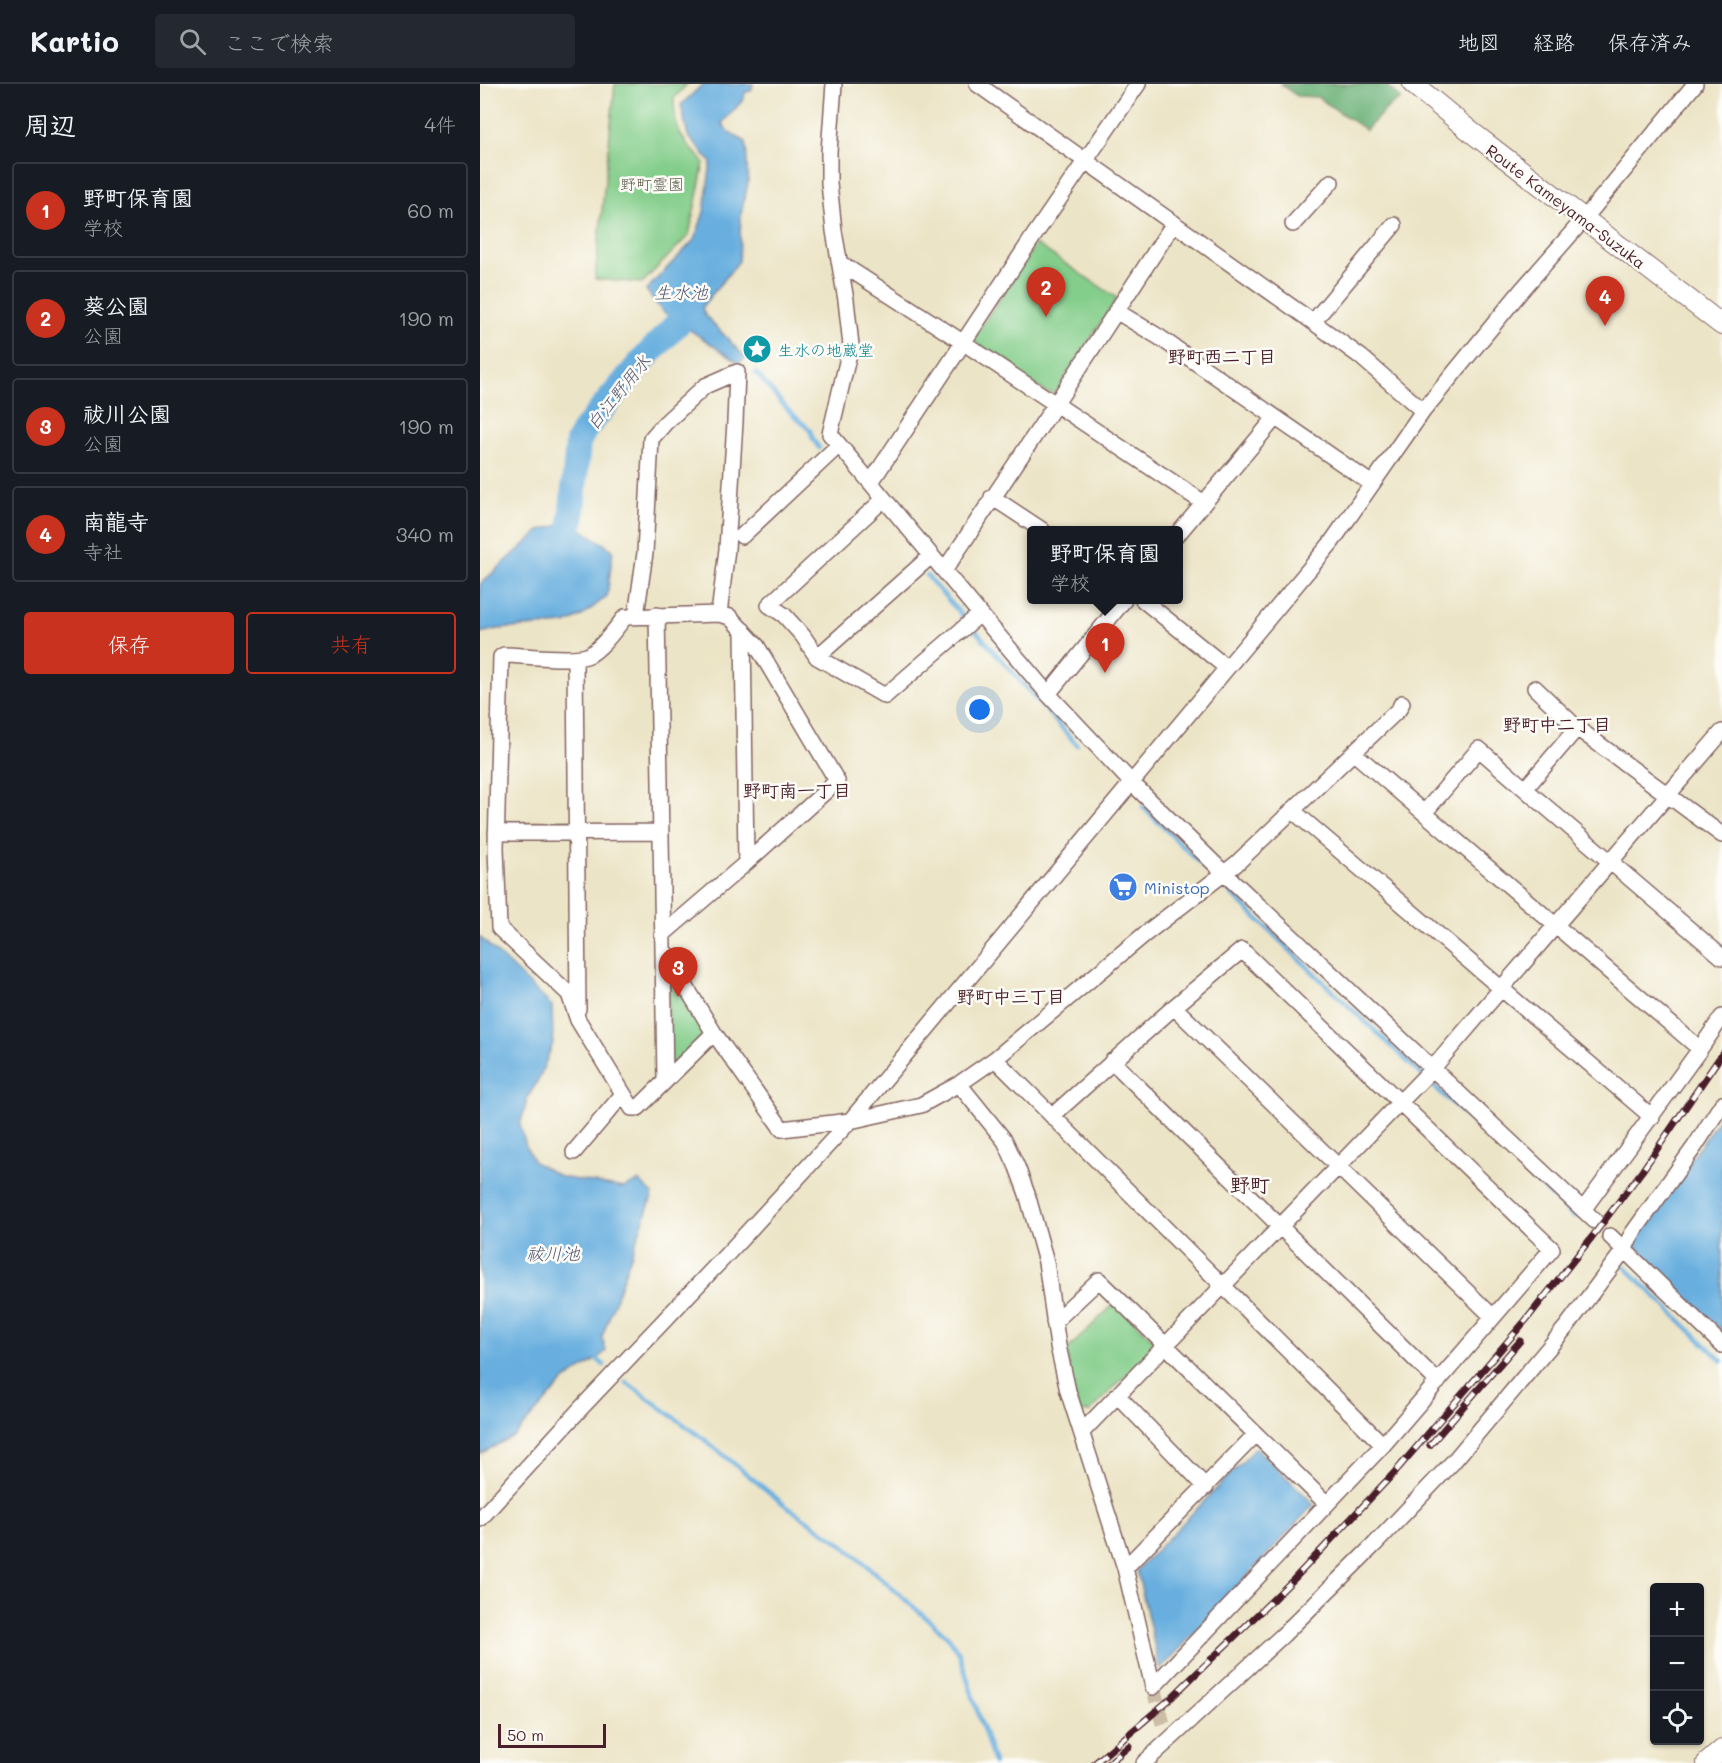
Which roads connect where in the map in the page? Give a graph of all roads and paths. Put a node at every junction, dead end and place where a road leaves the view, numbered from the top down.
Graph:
1 (834, 84) edge
2 (977, 84) edge
3 (1138, 84) edge
4 (1413, 84) edge
5 (1695, 84) edge
6 (998, 90) edge
7 (1086, 161) junction
8 (1331, 182) dead end
9 (1584, 219) junction
10 (1174, 223) junction
11 (1293, 224) dead end
12 (1394, 225) dead end
13 (840, 263) junction
14 (1116, 310) junction
15 (1313, 321) junction
16 (1722, 325) edge
17 (964, 343) junction
18 (1055, 405) junction
19 (1423, 411) junction
20 (1275, 418) junction
21 (834, 440) junction
22 (871, 482) junction
23 (1372, 484) junction
24 (992, 497) junction
25 (884, 499) junction
26 (1204, 503) junction
27 (1035, 526) edge
28 (1183, 529) edge
29 (742, 536) dead end
30 (932, 556) junction
31 (944, 571) junction
32 (1122, 604) edge
33 (1148, 604) edge
34 (719, 614) junction
35 (657, 615) junction
36 (636, 616) junction
37 (978, 616) junction
38 (743, 630) junction
39 (817, 657) junction
40 (575, 658) junction
41 (1227, 668) junction
42 (1535, 688) dead end
43 (1048, 694) junction
44 (1402, 703) dead end
45 (1577, 728) junction
46 (1722, 732) edge
47 (1354, 753) junction
48 (1131, 782) junction
49 (1525, 789) junction
50 (1668, 794) junction
51 (1292, 810) junction
52 (1424, 813) junction
53 (661, 832) junction
54 (496, 833) junction
55 (577, 833) junction
56 (1722, 835) edge
57 (1610, 862) junction
58 (746, 863) junction
59 (1218, 877) junction
60 (1556, 926) junction
61 (662, 942) junction
62 (1722, 957) edge
63 (1501, 989) junction
64 (1174, 1007) junction
65 (1722, 1017) edge
66 (578, 1020) junction
67 (714, 1033) junction
68 (1700, 1049) junction
69 (995, 1059) junction
70 (1112, 1061) junction
71 (1427, 1074) junction
72 (665, 1080) junction
73 (959, 1084) junction
74 (623, 1094) junction
75 (1400, 1103) junction
76 (1722, 1104) edge
77 (1052, 1116) junction
78 (1652, 1117) junction
79 (850, 1121) junction
80 (574, 1152) dead end
81 (1338, 1167) junction
82 (1583, 1210) junction
83 (1595, 1221) dead end
84 (1280, 1227) junction
85 (1610, 1236) dead end
86 (1623, 1250) junction
87 (1223, 1286) junction
88 (1493, 1317) junction
89 (1054, 1322) junction
90 (1166, 1345) junction
91 (1722, 1345) edge
92 (1438, 1382) junction
93 (1117, 1395) junction
94 (1082, 1432) junction
95 (1256, 1434) junction
96 (1383, 1445) junction
97 (1206, 1487) junction
98 (1327, 1504) junction
99 (480, 1519) edge
100 (1125, 1568) junction
101 (1722, 1750) edge
102 (1144, 1763) edge
103 (1707, 1763) edge

1 - 13 street
2 - 6 street
3 - 7 street
4 - 9 main road, Route Kameyama-Suzuka
5 - 9 street
6 - 7 street
7 - 10 street
7 - 17 street
8 - 11 street
9 - 16 main road, Route Kameyama-Suzuka
9 - 19 street
10 - 14 street
10 - 15 street
12 - 15 street
13 - 17 street
13 - 21 street
14 - 18 street
14 - 20 street
15 - 19 street
17 - 18 street
17 - 22 street
18 - 24 street
18 - 26 street
19 - 23 street
20 - 23 street
20 - 26 street
21 - 22 street
21 - 29 street
22 - 25 street
23 - 41 street
24 - 27 street
24 - 31 street
25 - 30 street
25 - 39 street
26 - 28 street
30 - 31 street
30 - 39 street
31 - 37 street
32 - 43 street
33 - 41 street
34 - 35 street
34 - 36 street
34 - 38 street
35 - 36 street
35 - 53 street
36 - 40 street
37 - 39 street
37 - 43 street
38 - 58 street
38 - 58 street
40 - 54 street
40 - 55 street
41 - 48 street
42 - 45 street
43 - 48 street
44 - 47 street
45 - 49 street
45 - 50 street
46 - 50 street
47 - 51 street
47 - 52 street
48 - 59 street
48 - 79 street
49 - 52 street
49 - 57 street
50 - 56 street
50 - 57 street
51 - 59 street
51 - 63 street
52 - 60 street
53 - 55 street
53 - 61 street
54 - 55 street
54 - 66 street
55 - 66 street
57 - 60 street
57 - 62 street
58 - 61 street
59 - 69 street
59 - 71 street
60 - 63 street
60 - 68 street
61 - 67 street
61 - 72 street
63 - 71 street
63 - 78 street
64 - 70 street
64 - 75 street
64 - 81 street
65 - 68 street
66 - 74 street
67 - 72 street
67 - 79 street
68 - 78 street
69 - 73 street
69 - 77 street
70 - 77 street
70 - 84 street
71 - 75 street
71 - 82 street
72 - 74 street
73 - 79 street
73 - 89 street
74 - 80 street
75 - 81 street
75 - 88 street
76 - 86 street
77 - 87 street
78 - 82 street
79 - 99 street
81 - 84 street
81 - 88 street
82 - 83 street
84 - 87 street
84 - 92 street
85 - 86 street
86 - 91 street
86 - 102 street
87 - 90 street
87 - 96 street
88 - 92 street
89 - 90 street
89 - 94 street
90 - 93 street
90 - 95 street
92 - 96 street
93 - 94 street
93 - 97 street
94 - 100 street
95 - 97 street
95 - 98 street
96 - 98 street
97 - 100 street
98 - 100 street
101 - 103 main road

